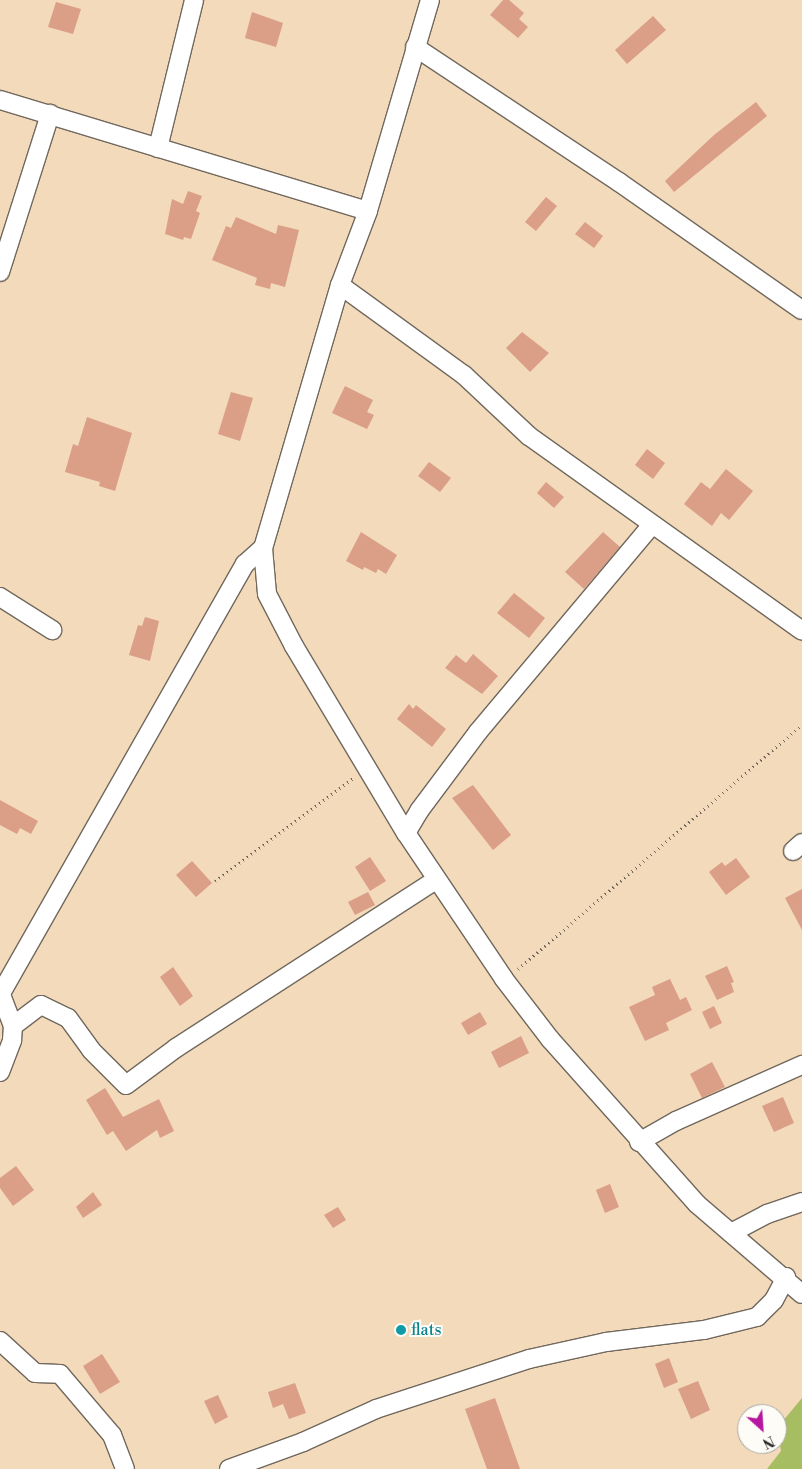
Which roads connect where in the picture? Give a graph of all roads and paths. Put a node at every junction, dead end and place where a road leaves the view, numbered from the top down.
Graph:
1 (194, 0) edge
2 (430, 0) edge
3 (415, 47) junction
4 (0, 100) edge
5 (50, 114) junction
6 (158, 148) junction
7 (368, 211) junction
8 (0, 272) edge
9 (340, 285) junction
10 (802, 310) edge
11 (652, 525) junction
12 (263, 548) junction
13 (0, 597) edge
14 (52, 630) dead end
15 (802, 631) edge
16 (802, 725) edge
17 (367, 767) junction
18 (406, 833) junction
19 (436, 880) junction
20 (215, 882) dead end
21 (504, 979) junction
22 (1, 995) edge
23 (13, 1026) junction
24 (802, 1066) edge
25 (0, 1072) edge
26 (639, 1142) junction
27 (802, 1202) edge
28 (731, 1234) junction
29 (786, 1277) junction
30 (802, 1294) edge
31 (0, 1341) edge
32 (125, 1469) edge
33 (229, 1469) edge

1 - 6 street
2 - 3 street
3 - 7 street
3 - 10 street
4 - 5 street
5 - 6 street
5 - 8 street
6 - 7 street
7 - 9 street
9 - 11 street
9 - 12 street
11 - 15 street
11 - 18 street
12 - 17 street
12 - 22 street
13 - 14 street
16 - 21 path
17 - 18 street
17 - 20 path
18 - 19 street
19 - 21 street
19 - 23 street
21 - 26 street
22 - 23 street
23 - 25 street
24 - 26 street
26 - 28 street
27 - 28 street
28 - 29 street
29 - 30 street
29 - 33 street
31 - 32 street

